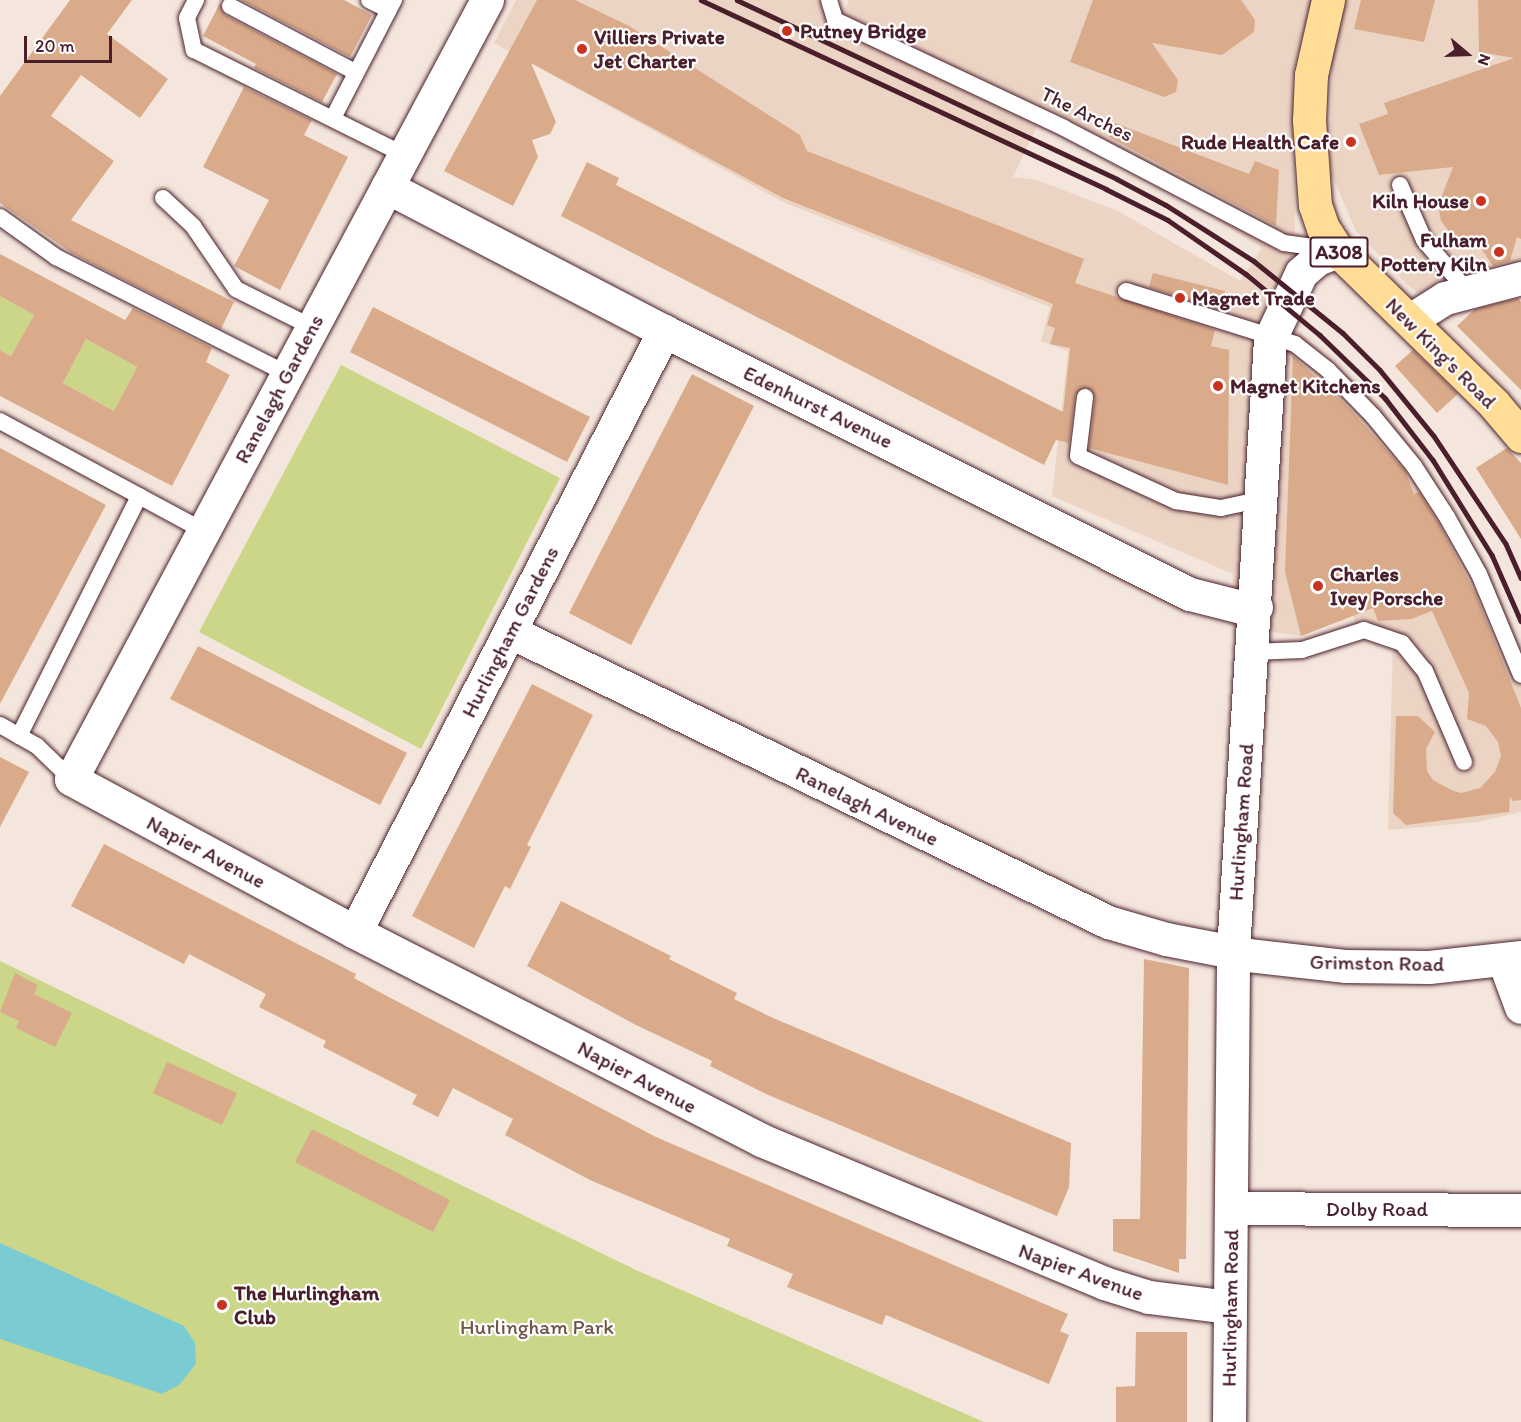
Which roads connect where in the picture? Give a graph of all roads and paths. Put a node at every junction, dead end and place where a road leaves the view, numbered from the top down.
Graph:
1 (196, 0) edge
2 (369, 0) edge
3 (487, 0) edge
4 (829, 0) edge
5 (1328, 0) edge
6 (391, 5) edge
7 (230, 6) dead end
8 (355, 72) junction
9 (333, 118) junction
10 (405, 154) junction
11 (1400, 185) dead end
12 (387, 186) junction
13 (163, 198) dead end
14 (0, 217) edge
15 (1338, 250) junction
16 (1521, 278) edge
17 (1126, 291) dead end
18 (1468, 292) junction
19 (1410, 320) junction
20 (312, 327) junction
21 (664, 331) junction
22 (1270, 339) junction
23 (288, 374) junction
24 (1085, 397) dead end
25 (0, 421) edge
26 (1521, 436) edge
27 (139, 496) junction
28 (1258, 500) junction
29 (204, 531) junction
30 (1256, 607) junction
31 (511, 632) junction
32 (1253, 652) junction
33 (1521, 675) edge
34 (0, 725) edge
35 (19, 736) junction
36 (1464, 762) dead end
37 (71, 779) junction
38 (355, 932) junction
39 (1233, 951) junction
40 (1512, 959) edge
41 (1521, 1007) edge
42 (1232, 1208) junction
43 (1521, 1210) edge
44 (1229, 1307) junction
45 (1229, 1422) edge

1 - 9 lane
2 - 6 lane
3 - 10 street, Ranelagh Gardens
4 - 15 lane, The Arches
5 - 15 main road, New King's Road / A308
6 - 8 lane
7 - 8 lane
8 - 9 lane
9 - 10 lane
10 - 12 street, Ranelagh Gardens
11 - 18 lane
12 - 20 street, Ranelagh Gardens
12 - 21 street, Edenhurst Avenue
13 - 20 lane
14 - 23 lane
15 - 19 main road, New King's Road / A308
15 - 22 street, Hurlingham Road
16 - 18 street
17 - 22 lane
18 - 19 street
19 - 26 main road, New King's Road / A308
20 - 23 street, Ranelagh Gardens
21 - 30 street, Edenhurst Avenue
21 - 31 street, Hurlingham Gardens
22 - 28 street, Hurlingham Road
22 - 33 lane
23 - 29 street, Ranelagh Gardens
24 - 28 lane
25 - 27 lane
27 - 29 lane
27 - 35 lane
28 - 30 street, Hurlingham Road
29 - 37 street, Ranelagh Gardens
30 - 32 street, Hurlingham Road
31 - 38 street, Hurlingham Gardens
31 - 39 street, Ranelagh Avenue
32 - 36 lane
32 - 39 street, Hurlingham Road
34 - 35 lane
35 - 37 lane
37 - 38 street, Napier Avenue
38 - 44 street, Napier Avenue
39 - 40 street, Grimston Road
39 - 42 street, Hurlingham Road
40 - 41 street
42 - 43 street, Dolby Road
42 - 44 street, Hurlingham Road
44 - 45 street, Hurlingham Road

